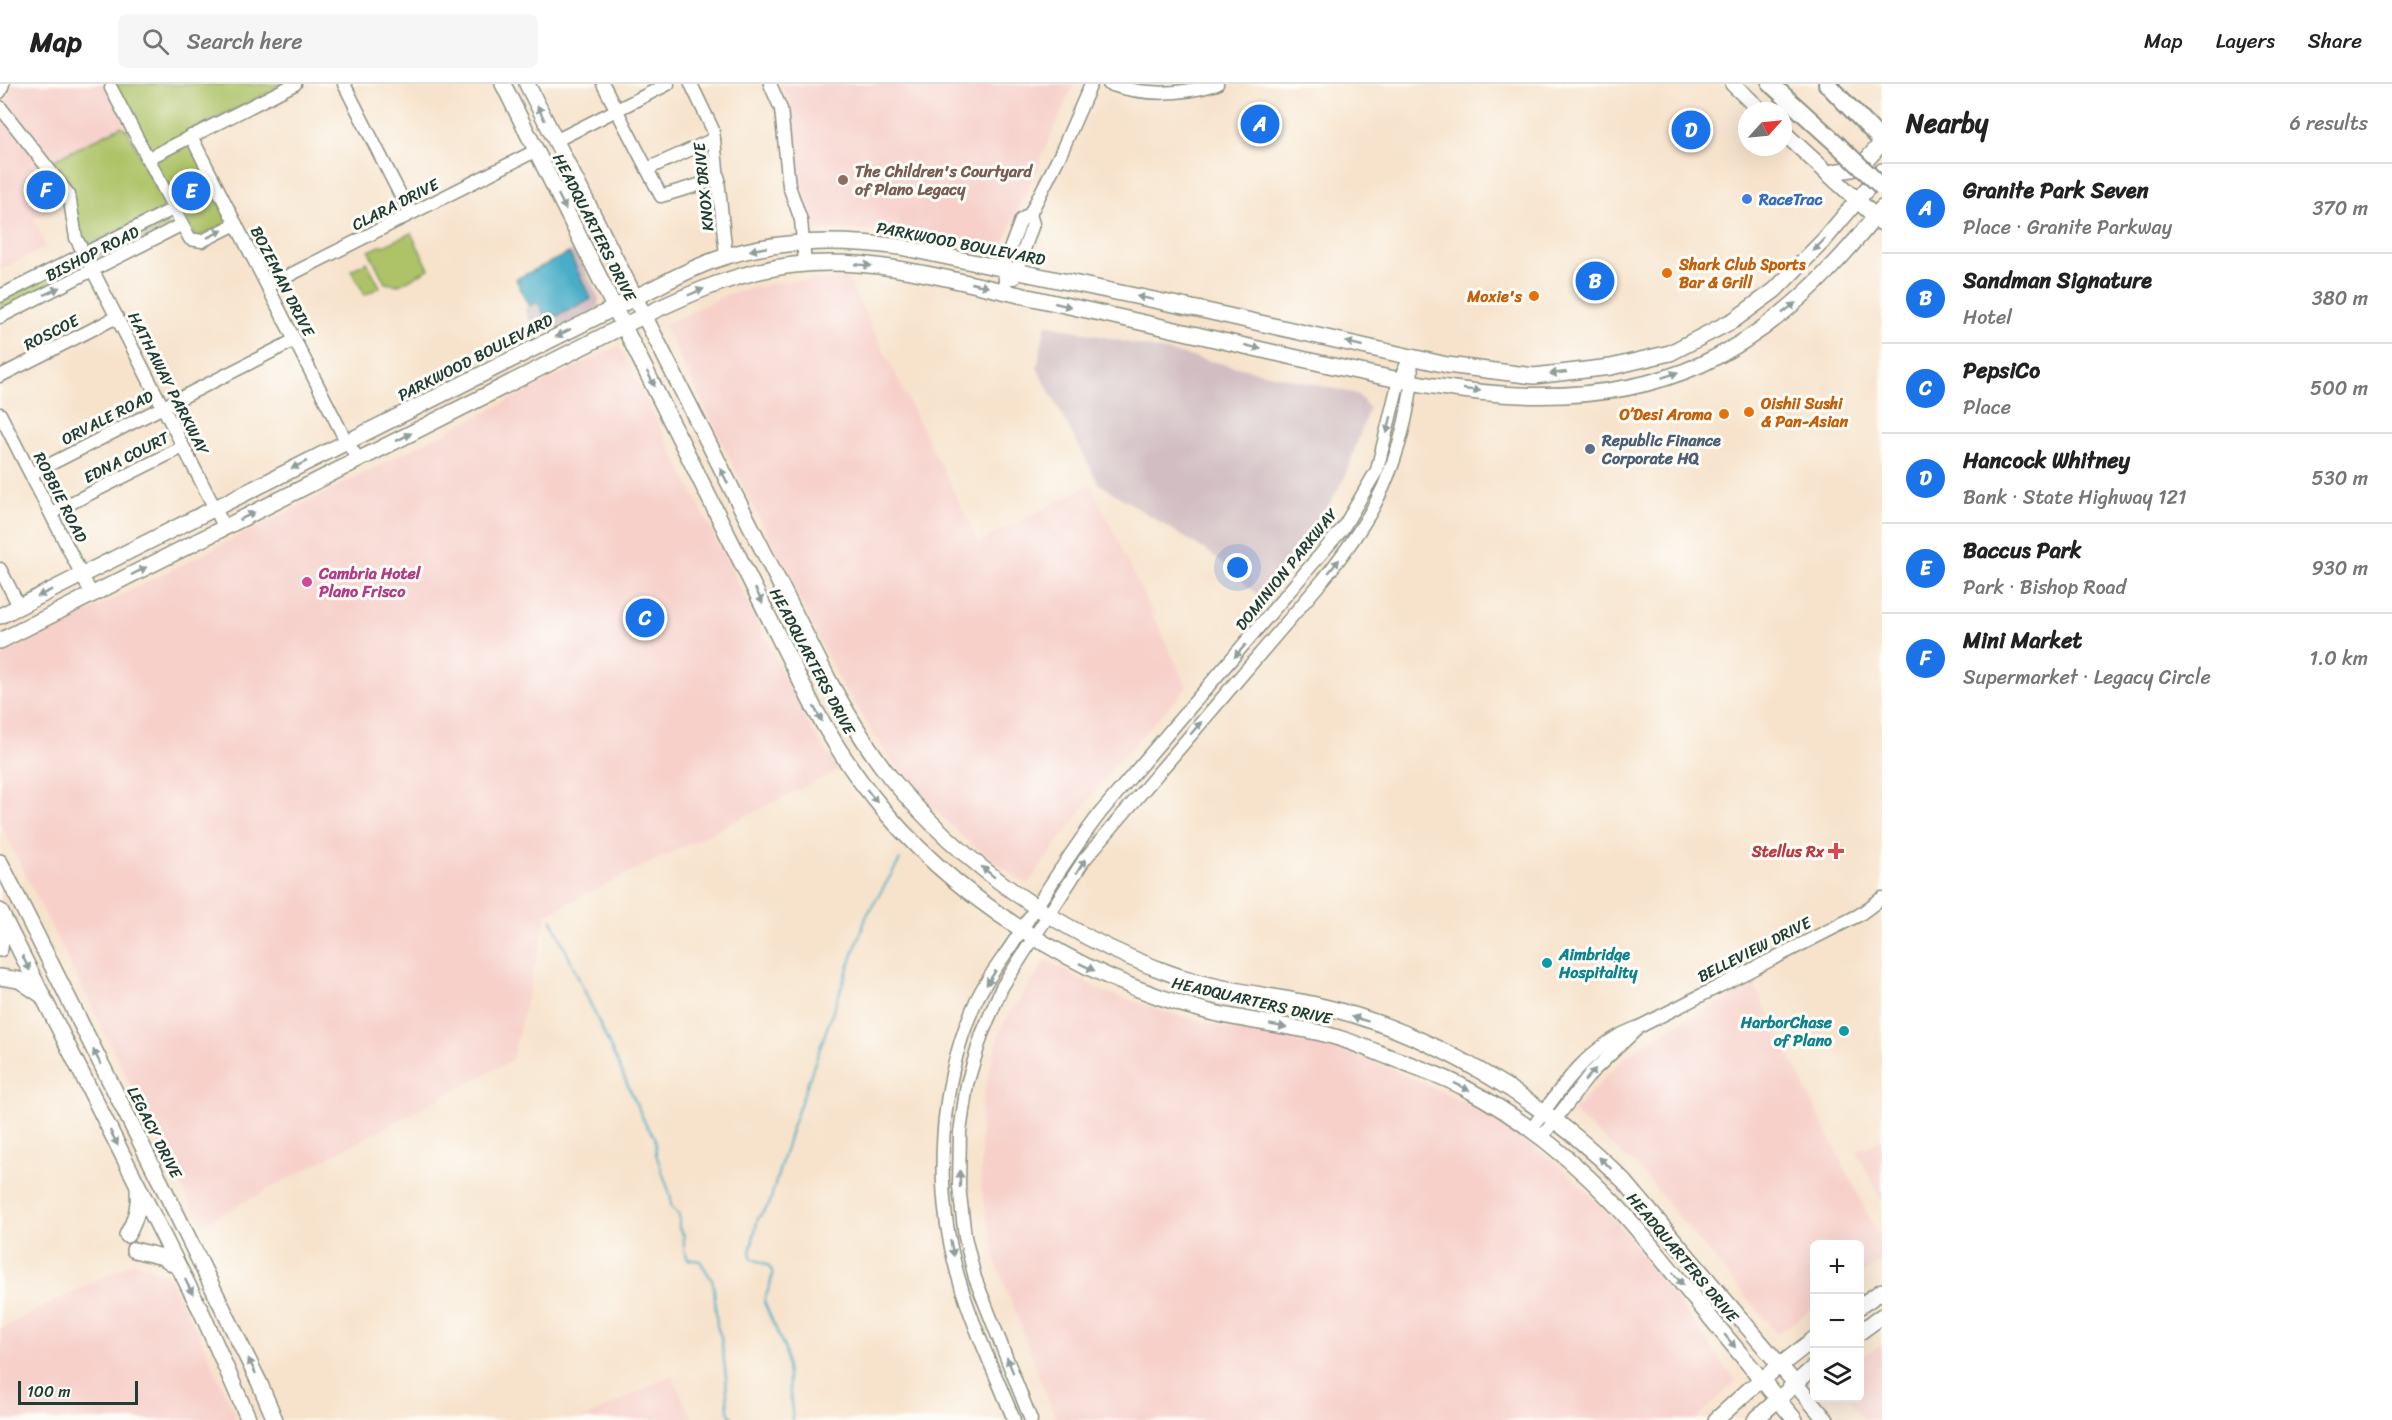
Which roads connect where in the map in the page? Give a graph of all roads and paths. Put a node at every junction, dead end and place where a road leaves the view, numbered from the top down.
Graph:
1 (3, 84) edge
2 (295, 84) edge
3 (344, 84) edge
4 (503, 84) edge
5 (527, 84) edge
6 (603, 84) edge
7 (668, 84) edge
8 (691, 84) edge
9 (770, 84) edge
10 (1091, 84) edge
11 (1109, 84) edge
12 (1217, 84) edge
13 (1733, 84) edge
14 (1772, 84) edge
15 (1780, 84) edge
16 (1827, 84) edge
17 (111, 87) dead end
18 (0, 92) edge
19 (1752, 102) edge
20 (0, 107) edge
21 (616, 110) junction
22 (1818, 125) junction
23 (191, 136) junction
24 (714, 139) junction
25 (1792, 140) edge
26 (555, 141) junction
27 (1882, 141) edge
28 (537, 150) junction
29 (147, 159) junction
30 (647, 169) junction
31 (1882, 171) edge
32 (1828, 174) junction
33 (719, 179) junction
34 (1882, 188) edge
35 (1857, 201) junction
36 (173, 209) junction
37 (410, 214) junction
38 (1880, 216) edge
39 (236, 224) junction
40 (181, 225) junction
41 (803, 243) junction
42 (84, 253) junction
43 (726, 256) junction
44 (805, 264) junction
45 (1011, 270) junction
46 (93, 271) junction
47 (268, 286) junction
48 (1006, 292) junction
49 (0, 295) edge
50 (634, 298) junction
51 (615, 307) junction
52 (1202, 310) junction
53 (643, 316) junction
54 (0, 317) edge
55 (117, 317) junction
56 (1734, 320) junction
57 (625, 326) junction
58 (1196, 334) junction
59 (1748, 338) junction
60 (295, 340) junction
61 (1411, 356) junction
62 (1616, 366) junction
63 (0, 376) edge
64 (466, 382) junction
65 (1406, 382) junction
66 (1622, 388) junction
67 (476, 401) junction
68 (163, 407) junction
69 (0, 414) edge
70 (346, 441) junction
71 (183, 447) junction
72 (354, 462) junction
73 (31, 474) junction
74 (1360, 499) junction
75 (214, 507) junction
76 (1374, 508) junction
77 (51, 513) junction
78 (225, 528) junction
79 (0, 569) edge
80 (82, 574) junction
81 (92, 595) junction
82 (19, 606) junction
83 (0, 615) edge
84 (0, 641) edge
85 (1145, 761) junction
86 (1157, 772) junction
87 (0, 862) edge
88 (1882, 898) edge
89 (1036, 907) junction
90 (1, 914) edge
91 (1050, 916) junction
92 (1022, 929) junction
93 (1036, 938) junction
94 (0, 949) edge
95 (0, 977) edge
96 (43, 997) junction
97 (1326, 1009) junction
98 (1322, 1034) junction
99 (1548, 1116) junction
100 (1536, 1134) junction
101 (138, 1185) junction
102 (127, 1235) dead end
103 (1676, 1241) junction
104 (134, 1250) dead end
105 (1659, 1256) junction
106 (178, 1267) junction
107 (1882, 1291) edge
108 (1864, 1303) edge
109 (1882, 1316) edge
110 (993, 1324) junction
111 (1864, 1329) edge
112 (978, 1330) junction
113 (1810, 1344) edge
114 (1780, 1366) junction
115 (1810, 1371) edge
116 (1762, 1380) junction
117 (1795, 1383) junction
118 (1778, 1398) junction
119 (249, 1420) edge
120 (275, 1420) edge
121 (1014, 1420) edge
122 (1031, 1420) edge
123 (1716, 1420) edge
124 (1755, 1420) edge
125 (1795, 1420) edge
126 (1826, 1420) edge

1 - 18 street
2 - 23 street
3 - 37 street
4 - 28 main road, HEADQUARTERS DRIVE
26 -> 5 main road, HEADQUARTERS DRIVE
6 - 21 street
7 - 21 street
8 - 24 street, KNOX DRIVE
9 - 41 street
10 - 45 street
11 - 12 street
13 - 19 main road
14 - 22 highway
15 - 22 highway
16 - 27 highway
17 - 29 street
20 - 42 street, HATHAWAY PARKWAY
21 - 26 street
21 - 30 street
22 - 34 highway, bridge
23 - 29 street
23 - 39 street, BOZEMAN DRIVE
24 - 30 street
24 - 33 street, KNOX DRIVE
25 - 32 main road
26 - 28 main road
26 - 50 main road, HEADQUARTERS DRIVE
27 - 32 main road
28 - 37 street, CLARA DRIVE
28 -> 51 main road, HEADQUARTERS DRIVE
29 - 36 street
30 - 33 street
31 - 35 main road, PARKWOOD BOULEVARD
32 - 35 main road
33 - 43 street, KNOX DRIVE
35 - 38 main road
35 -> 56 main road, PARKWOOD BOULEVARD
36 - 40 street
36 - 42 street, BISHOP ROAD
37 - 47 street, CLARA DRIVE
59 -> 38 main road
40 -> 39 street
39 - 47 street, BOZEMAN DRIVE
40 - 46 street, BISHOP ROAD
41 -> 43 main road, PARKWOOD BOULEVARD
41 - 44 street
41 - 45 main road, PARKWOOD BOULEVARD
42 - 46 street, HATHAWAY PARKWAY
42 - 49 street, BISHOP ROAD
43 - 50 main road, PARKWOOD BOULEVARD
44 -> 48 main road
53 -> 44 main road
45 - 48 street
52 -> 45 main road, PARKWOOD BOULEVARD
54 -> 46 street, BISHOP ROAD
46 - 55 street, HATHAWAY PARKWAY
47 - 60 street, BOZEMAN DRIVE
48 -> 58 main road
50 - 51 main road, PARKWOOD BOULEVARD
50 - 53 main road, HEADQUARTERS DRIVE
51 - 57 main road, HEADQUARTERS DRIVE
51 -> 64 main road, PARKWOOD BOULEVARD
52 - 58 main road
61 -> 52 main road, PARKWOOD BOULEVARD
53 - 57 main road
89 -> 53 main road, HEADQUARTERS DRIVE
55 - 63 street, ROSCOE
55 - 68 street, HATHAWAY PARKWAY
56 - 59 main road
56 - 62 main road, PARKWOOD BOULEVARD
57 - 67 main road
57 -> 92 main road, HEADQUARTERS DRIVE
58 -> 65 main road
66 -> 59 main road
60 - 68 street, ORVALE ROAD
60 - 70 street, BOZEMAN DRIVE
62 -> 61 main road, PARKWOOD BOULEVARD
61 - 65 street, DOMINION PARKWAY
62 - 66 main road
64 - 67 main road
64 - 70 main road, PARKWOOD BOULEVARD
65 -> 66 main road
65 -> 74 street, DOMINION PARKWAY
65 - 76 street, DOMINION PARKWAY
72 -> 67 main road
68 - 71 street, HATHAWAY PARKWAY
68 - 73 street, ORVALE ROAD
69 - 73 street, ROBBIE ROAD
70 - 72 street, BOZEMAN DRIVE
70 -> 75 main road, PARKWOOD BOULEVARD
71 - 75 street, HATHAWAY PARKWAY
71 - 77 street, EDNA COURT
78 -> 72 main road
73 - 77 street, ROBBIE ROAD
74 - 76 street
74 -> 85 street, DOMINION PARKWAY
75 - 78 street, HATHAWAY PARKWAY
75 - 80 main road, PARKWOOD BOULEVARD
86 -> 76 street, DOMINION PARKWAY
77 - 80 street, ROBBIE ROAD
81 -> 78 main road
79 - 82 street
80 - 81 street, ROBBIE ROAD
80 -> 82 main road, PARKWOOD BOULEVARD
81 - 84 main road
82 - 83 main road, PARKWOOD BOULEVARD
85 - 86 street
85 - 89 street, DOMINION PARKWAY
91 -> 86 street, DOMINION PARKWAY
120 -> 87 main road, LEGACY DRIVE
88 - 99 street, BELLEVIEW DRIVE
89 - 91 main road, HEADQUARTERS DRIVE
89 - 92 street, DOMINION PARKWAY
90 - 94 main road
90 -> 96 main road
91 - 93 street, DOMINION PARKWAY
91 - 97 main road, HEADQUARTERS DRIVE
92 - 93 main road, HEADQUARTERS DRIVE
92 -> 112 street, DOMINION PARKWAY
93 -> 98 main road, HEADQUARTERS DRIVE
110 -> 93 street, DOMINION PARKWAY
95 - 96 main road
96 -> 101 main road
97 - 98 main road
99 -> 97 main road, HEADQUARTERS DRIVE
98 -> 100 main road, HEADQUARTERS DRIVE
99 - 100 street, BELLEVIEW DRIVE
103 -> 99 main road, HEADQUARTERS DRIVE
100 - 105 main road, HEADQUARTERS DRIVE
101 - 102 main road
101 - 106 main road
103 - 105 main road
103 - 114 main road, HEADQUARTERS DRIVE
104 - 106 main road
105 -> 116 main road, HEADQUARTERS DRIVE
106 -> 119 main road
107 - 108 main road
109 - 111 main road
110 - 112 street
122 -> 110 street, DOMINION PARKWAY
112 - 121 street, DOMINION PARKWAY
113 - 114 main road
114 - 116 main road
114 - 117 main road, HEADQUARTERS DRIVE
115 - 117 main road
116 - 118 main road, HEADQUARTERS DRIVE
116 - 123 main road
117 - 118 main road
117 - 126 main road, HEADQUARTERS DRIVE
118 - 124 main road
118 - 125 main road, HEADQUARTERS DRIVE

